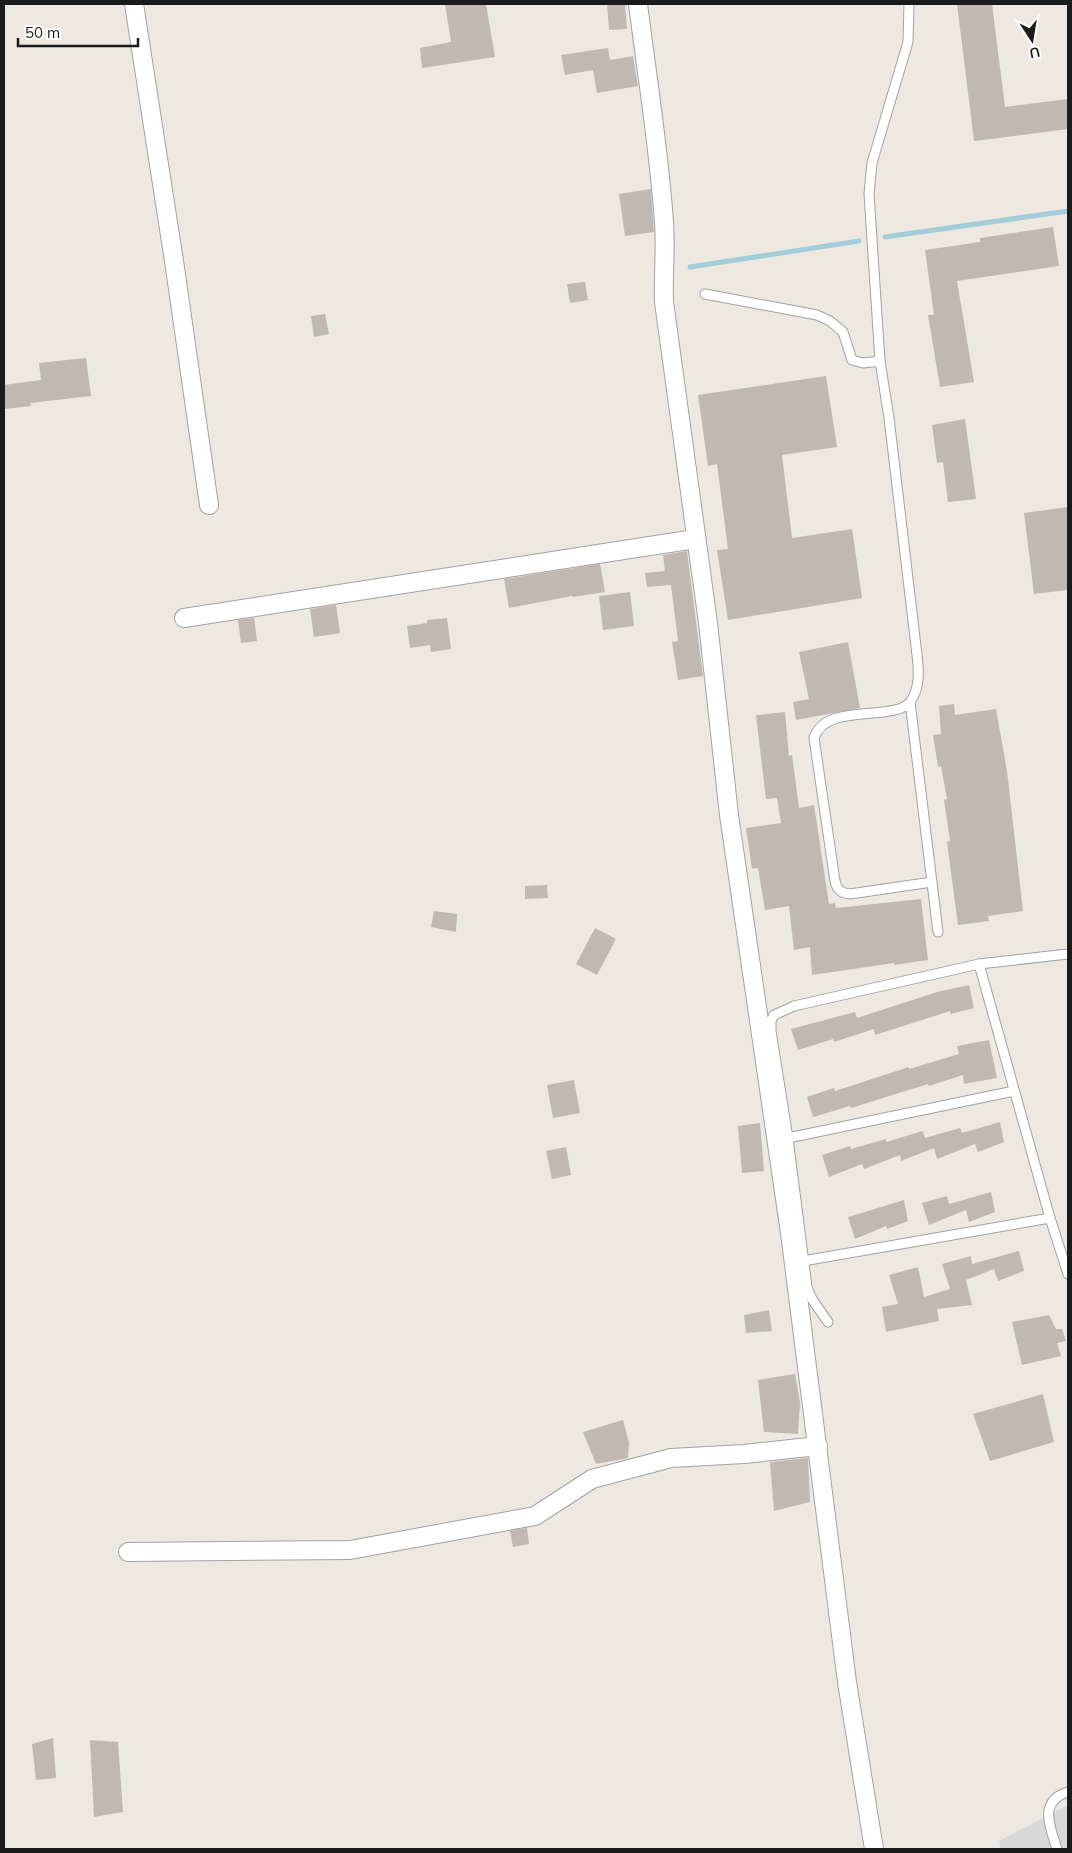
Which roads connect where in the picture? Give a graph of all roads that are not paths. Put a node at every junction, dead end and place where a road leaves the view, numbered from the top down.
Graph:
1 (134, 4) edge
2 (638, 4) edge
3 (909, 4) edge
4 (705, 294) dead end
5 (880, 361) junction
6 (208, 505) dead end
7 (695, 539) junction
8 (184, 618) dead end
9 (910, 702) junction
10 (932, 882) junction
11 (938, 932) dead end
12 (1068, 954) edge
13 (979, 964) junction
14 (1014, 1091) junction
15 (788, 1138) junction
16 (1050, 1218) junction
17 (803, 1261) junction
18 (1068, 1274) edge
19 (828, 1322) dead end
20 (818, 1446) junction
21 (128, 1552) dead end
22 (1068, 1792) edge
23 (874, 1849) edge
24 (1056, 1849) edge

1 - 6 street
2 - 7 street
3 - 5 lane
4 - 5 lane
5 - 9 lane
7 - 8 street
7 - 20 street
9 - 10 lane
9 - 10 lane
10 - 11 lane
12 - 13 lane
13 - 14 lane
13 - 15 lane
14 - 15 lane
14 - 16 lane
15 - 17 lane
16 - 17 lane
16 - 18 lane
17 - 19 lane
20 - 21 street
20 - 23 street
22 - 24 lane

